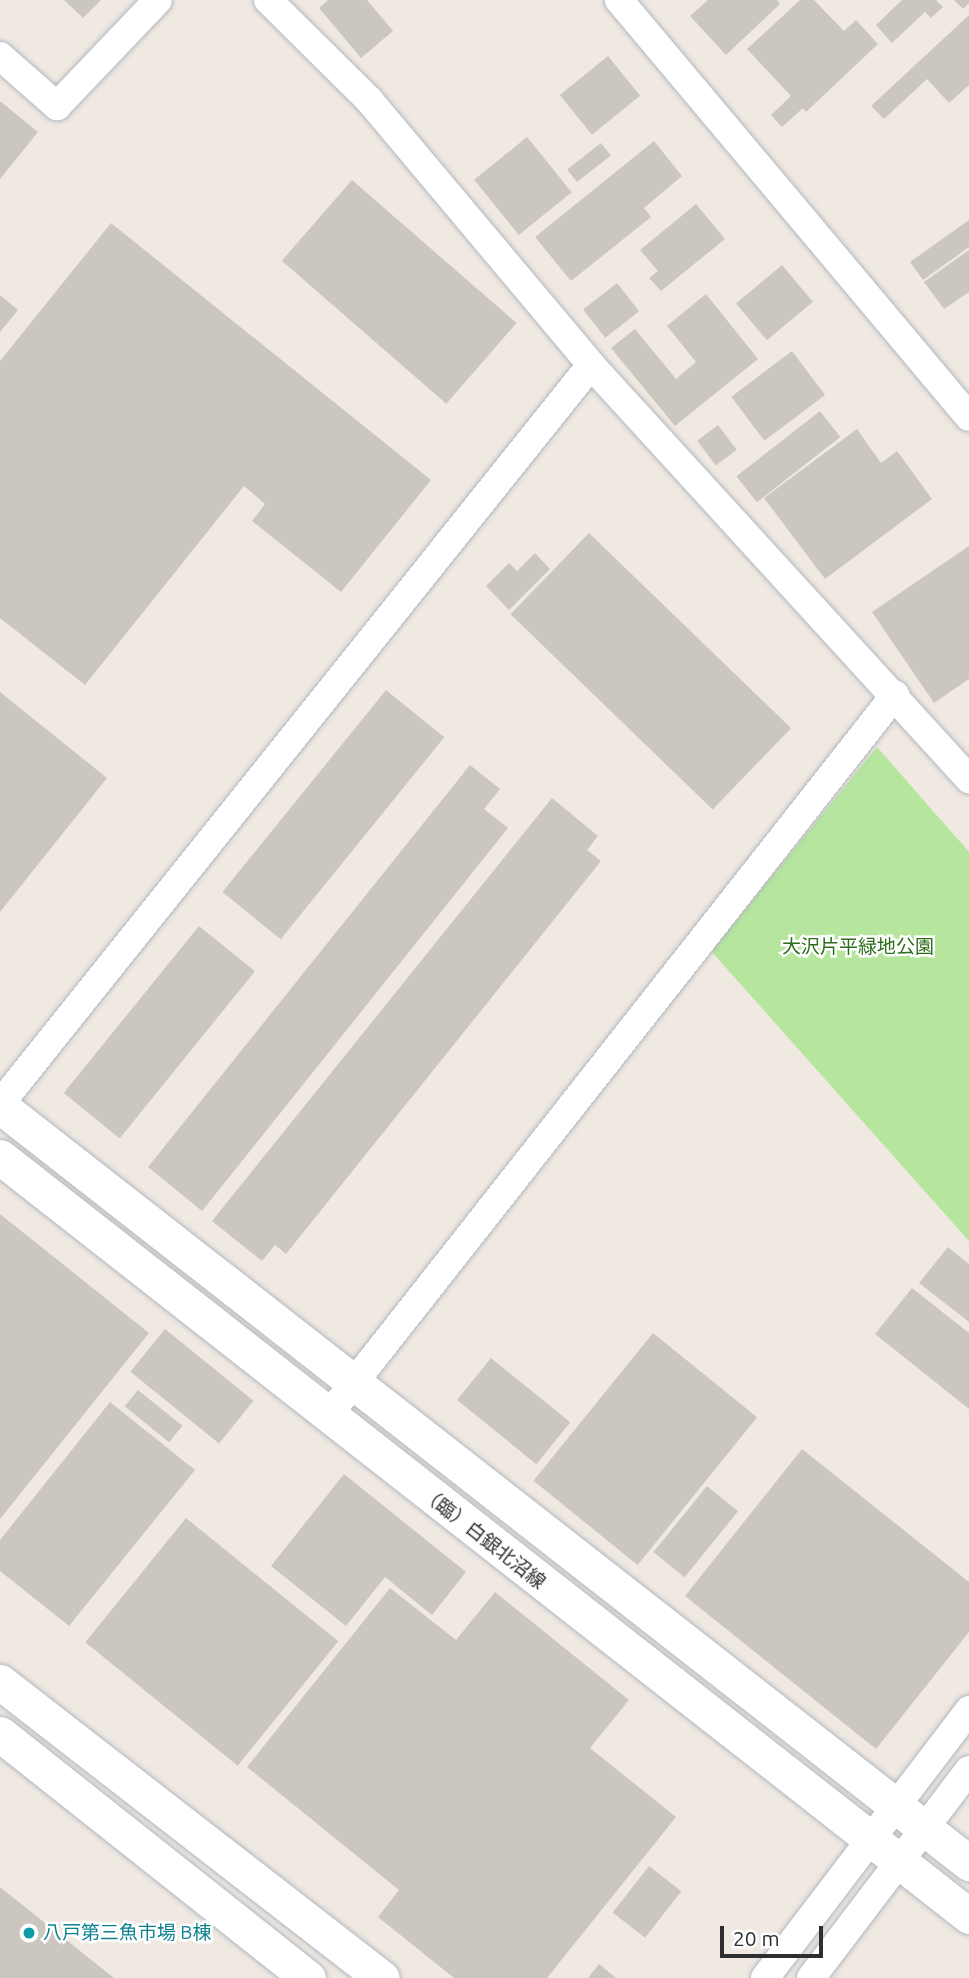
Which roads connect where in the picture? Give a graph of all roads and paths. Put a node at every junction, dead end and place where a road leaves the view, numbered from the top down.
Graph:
1 (268, 0) edge
2 (619, 0) edge
3 (152, 2) edge
4 (0, 56) edge
5 (591, 365) junction
6 (969, 418) edge
7 (895, 695) junction
8 (969, 779) edge
9 (0, 1105) edge
10 (0, 1157) edge
11 (353, 1383) junction
12 (327, 1417) junction
13 (0, 1682) edge
14 (969, 1710) edge
15 (0, 1734) edge
16 (969, 1770) edge
17 (897, 1807) junction
18 (926, 1828) junction
19 (873, 1841) junction
20 (901, 1863) junction
21 (969, 1863) edge
22 (969, 1916) edge
23 (308, 1978) edge
24 (382, 1978) edge
25 (765, 1978) edge
26 (811, 1978) edge

1 - 5 street
2 - 6 street
3 - 4 street
5 - 7 street
5 - 9 street
7 - 8 street
7 - 11 street
9 - 11 street
10 - 12 street, （臨）白銀北沼線
11 - 12 street
11 - 17 street
12 - 19 street, （臨）白銀北沼線
13 - 24 street
14 - 17 street
15 - 23 street
16 - 18 street
17 - 18 street
17 - 19 street
18 - 20 street
18 - 21 street
19 - 20 street, （臨）白銀北沼線
19 - 25 street
20 - 22 street, （臨）白銀北沼線
20 - 26 street

